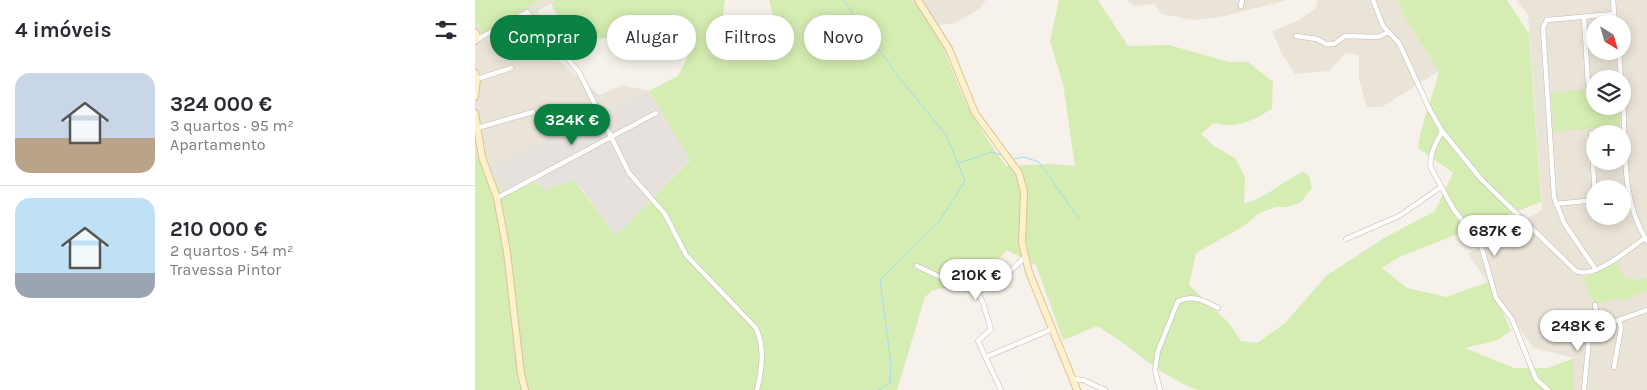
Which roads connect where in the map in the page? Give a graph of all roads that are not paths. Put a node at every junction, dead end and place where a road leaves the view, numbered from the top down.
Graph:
1 (1373, 0) edge
2 (1613, 0) edge
3 (922, 2) edge
4 (1614, 14) joint
5 (1584, 17) junction
6 (475, 32) edge
7 (1389, 32) junction
8 (1296, 36) dead end
9 (475, 40) edge
10 (511, 68) dead end
11 (1587, 70) edge
12 (476, 76) edge
13 (475, 97) edge
14 (533, 112) dead end
15 (475, 113) edge
16 (656, 113) dead end
17 (1624, 115) edge
18 (477, 128) junction
19 (1442, 131) junction
20 (609, 136) junction
21 (1628, 180) edge
22 (1441, 187) junction
23 (497, 198) junction
24 (1586, 199) edge
25 (1556, 204) junction
26 (1631, 206) edge
27 (1346, 239) dead end
28 (1646, 239) edge
29 (1025, 257) junction
30 (917, 266) dead end
31 (1596, 270) junction
32 (977, 291) junction
33 (1595, 306) dead end
34 (1218, 308) dead end
35 (1647, 310) edge
36 (1619, 320) junction
37 (1599, 324) junction
38 (1052, 329) junction
39 (985, 357) junction
40 (1614, 367) dead end
41 (1073, 380) junction
42 (525, 390) edge
43 (757, 390) edge
44 (1001, 390) edge
45 (1077, 390) edge
46 (1105, 390) edge
47 (1160, 390) edge
48 (1547, 390) edge
49 (1584, 390) edge

1 - 7 street
2 - 4 street
3 - 29 street
4 - 5 street
5 - 11 street
5 - 25 street
6 - 9 street
7 - 8 street
7 - 19 street
9 - 20 street
10 - 12 street
12 - 13 street
14 - 18 street
15 - 18 street
16 - 20 street
17 - 21 street
18 - 23 street
19 - 22 street
19 - 31 street
20 - 23 street
20 - 43 street
22 - 27 street
22 - 48 street
23 - 42 street
24 - 25 street
25 - 31 street
26 - 28 street
28 - 31 street
29 - 32 street
29 - 38 street
30 - 32 street
32 - 39 street
33 - 37 street
34 - 47 street
35 - 36 street
36 - 37 street
36 - 40 street
37 - 49 street
38 - 39 street
38 - 41 street
39 - 44 street
41 - 45 street
41 - 46 street

